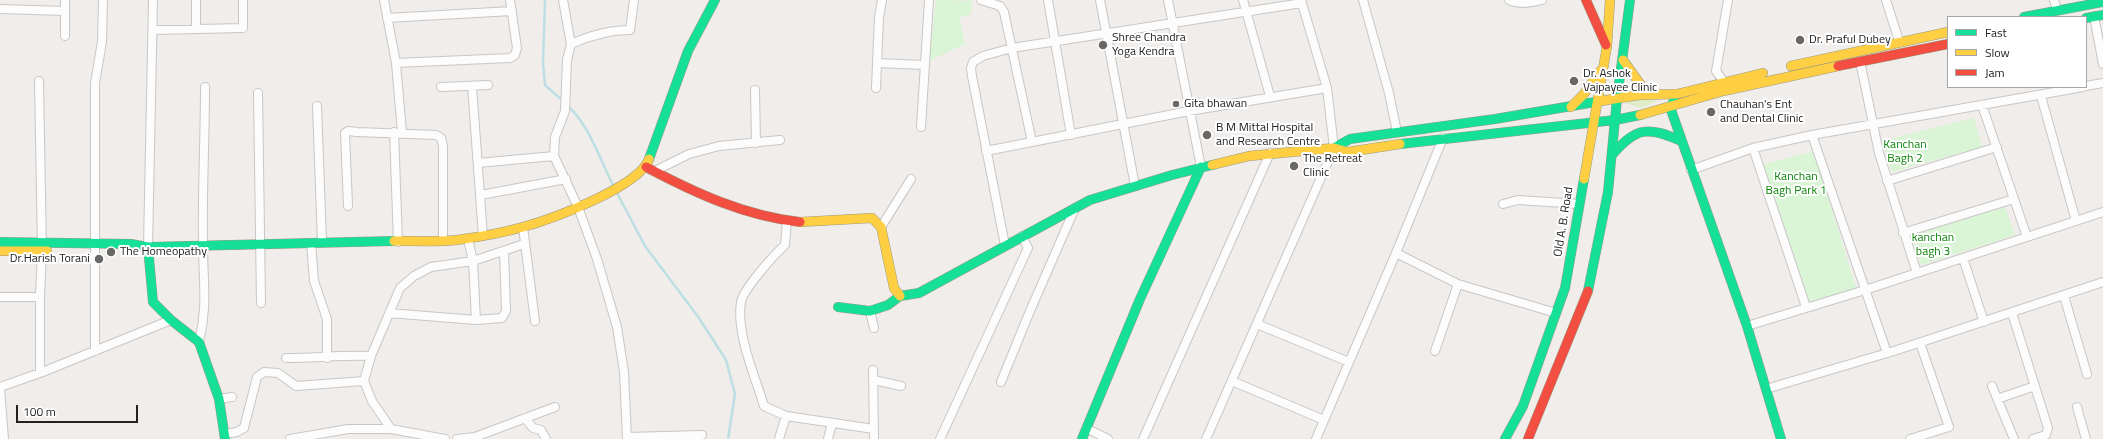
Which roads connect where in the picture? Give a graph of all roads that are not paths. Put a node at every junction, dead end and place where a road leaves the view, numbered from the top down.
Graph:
1 (65, 0) edge
2 (103, 0) edge
3 (153, 0) edge
4 (196, 0) edge
5 (243, 0) edge
6 (384, 0) edge
7 (510, 0) edge
8 (563, 0) edge
9 (634, 0) edge
10 (715, 0) edge
11 (882, 0) edge
12 (929, 0) edge
13 (981, 0) edge
14 (1048, 0) edge
15 (1100, 0) edge
16 (1168, 0) edge
17 (1243, 0) edge
18 (1363, 0) edge
19 (1509, 0) edge
20 (1542, 0) edge
21 (1586, 0) edge
22 (1610, 0) edge
23 (1630, 0) edge
24 (1728, 0) edge
25 (1886, 0) edge
26 (2054, 0) edge
27 (1301, 2) edge
28 (2103, 2) edge
29 (0, 9) edge
30 (2057, 10) junction
31 (65, 11) junction
32 (512, 11) junction
33 (1246, 12) junction
34 (2029, 16) edge
35 (2094, 16) edge
36 (387, 18) junction
37 (1174, 23) junction
38 (196, 29) junction
39 (153, 30) junction
40 (1947, 32) edge
41 (1106, 34) junction
42 (65, 36) dead end
43 (1899, 41) junction
44 (1054, 42) junction
45 (571, 44) junction
46 (1947, 44) edge
47 (1607, 46) junction
48 (1012, 48) junction
49 (1622, 60) junction
50 (1860, 61) junction
51 (396, 63) junction
52 (877, 64) junction
53 (2103, 64) edge
54 (925, 65) junction
55 (1603, 67) junction
56 (39, 81) dead end
57 (1724, 82) junction
58 (2103, 83) edge
59 (488, 85) dead end
60 (472, 86) junction
61 (2087, 86) edge
62 (206, 87) dead end
63 (441, 87) dead end
64 (876, 88) dead end
65 (1327, 88) junction
66 (2078, 88) edge
67 (755, 90) dead end
68 (258, 93) dead end
69 (1715, 93) junction
70 (1677, 94) junction
71 (1648, 95) junction
72 (1270, 96) junction
73 (2041, 96) junction
74 (1617, 99) junction
75 (1597, 103) junction
76 (1982, 105) junction
77 (317, 106) dead end
78 (1571, 107) junction
79 (1670, 107) junction
80 (1189, 111) junction
81 (1615, 120) junction
82 (1594, 122) junction
83 (1122, 124) junction
84 (1872, 124) junction
85 (921, 127) dead end
86 (398, 132) junction
87 (1397, 132) junction
88 (1071, 135) junction
89 (1812, 135) junction
90 (1443, 138) junction
91 (780, 140) dead end
92 (1681, 141) junction
93 (1032, 142) junction
94 (756, 143) junction
95 (1997, 147) junction
96 (1334, 148) junction
97 (1753, 148) junction
98 (986, 152) junction
99 (1270, 153) junction
100 (554, 156) junction
101 (1612, 156) junction
102 (478, 163) junction
103 (646, 167) junction
104 (1201, 167) junction
105 (1691, 170) junction
106 (655, 171) junction
107 (566, 179) junction
108 (911, 180) dead end
109 (1887, 181) junction
110 (1135, 186) junction
111 (481, 195) junction
112 (2014, 199) junction
113 (1503, 204) dead end
114 (1579, 204) junction
115 (348, 206) dead end
116 (578, 207) junction
117 (1075, 208) junction
118 (2103, 212) edge
119 (787, 220) junction
120 (2076, 221) junction
121 (523, 226) junction
122 (881, 227) junction
123 (1903, 233) junction
124 (483, 236) junction
125 (1022, 236) junction
126 (2027, 237) junction
127 (468, 239) junction
128 (443, 241) junction
129 (0, 242) edge
130 (322, 242) junction
131 (398, 242) junction
132 (311, 243) junction
133 (524, 244) junction
134 (261, 245) junction
135 (1005, 245) junction
136 (203, 246) junction
137 (42, 247) junction
138 (96, 247) junction
139 (148, 247) junction
140 (0, 251) edge
141 (504, 251) junction
142 (1396, 253) junction
143 (1963, 258) junction
144 (473, 261) junction
145 (1916, 273) junction
146 (2103, 282) edge
147 (1458, 284) junction
148 (1865, 290) junction
149 (0, 296) edge
150 (900, 296) junction
151 (2064, 296) junction
152 (40, 297) junction
153 (261, 303) dead end
154 (838, 307) dead end
155 (1806, 307) junction
156 (870, 311) junction
157 (389, 313) junction
158 (1556, 313) junction
159 (2012, 313) junction
160 (171, 320) junction
161 (476, 320) junction
162 (535, 321) dead end
163 (1984, 322) junction
164 (1257, 324) junction
165 (1747, 326) junction
166 (874, 328) dead end
167 (199, 342) junction
168 (1920, 343) junction
169 (95, 351) junction
170 (1435, 351) dead end
171 (1887, 353) junction
172 (371, 356) junction
173 (286, 358) dead end
174 (327, 358) junction
175 (1349, 362) junction
176 (873, 370) dead end
177 (40, 373) junction
178 (2087, 374) dead end
179 (874, 380) junction
180 (364, 381) junction
181 (1232, 381) junction
182 (1001, 382) dead end
183 (900, 386) dead end
184 (1992, 386) dead end
185 (2035, 386) junction
186 (0, 388) edge
187 (1766, 389) junction
188 (232, 397) dead end
189 (219, 399) junction
190 (1998, 399) junction
191 (555, 407) dead end
192 (2077, 407) dead end
193 (786, 416) junction
194 (525, 418) junction
195 (1324, 420) junction
196 (832, 423) junction
197 (874, 428) junction
198 (1086, 428) junction
199 (391, 429) junction
200 (408, 435) edge
201 (702, 435) dead end
202 (224, 437) edge
203 (627, 438) edge
204 (4, 439) edge
205 (290, 439) edge
206 (445, 439) edge
207 (457, 439) edge
208 (546, 439) edge
209 (779, 439) edge
210 (828, 439) edge
211 (874, 439) edge
212 (940, 439) edge
213 (1082, 439) edge
214 (1108, 439) edge
215 (1143, 439) edge
216 (1206, 439) edge
217 (1316, 439) edge
218 (1505, 439) edge
219 (1528, 439) edge
220 (1781, 439) edge
221 (1910, 439) edge
222 (2014, 439) edge
223 (2034, 439) edge
224 (2086, 439) edge

1 - 31 street
2 - 138 street
3 - 39 street
4 - 38 street
5 - 38 street
6 - 36 street
7 - 32 street
8 - 45 street
9 - 45 street
10 - 103 street
11 - 52 street
12 - 54 street
13 - 48 street
14 - 44 street
15 - 41 street
16 - 37 street
17 - 33 street
18 - 87 street
19 - 20 street
21 - 47 street
22 - 47 street, Old A. B. Road
23 - 49 street
24 - 57 street
25 - 43 street
26 - 30 street
27 - 33 street
27 - 65 street
28 - 30 street
29 - 31 street
30 - 34 street
31 - 42 street
32 - 36 street
32 - 51 street
33 - 37 street
33 - 72 street
35 - 53 street
36 - 51 street
37 - 41 street
37 - 80 street
38 - 39 street
39 - 139 street
40 - 43 street
41 - 44 street
41 - 83 street
43 - 57 street
44 - 48 street
44 - 88 street
45 - 100 street
46 - 50 street
47 - 55 street, Old A. B. Road
48 - 93 street
48 - 98 street
49 - 71 street
49 - 74 street
50 - 69 street
50 - 84 street
51 - 86 street
52 - 54 street
52 - 64 street
54 - 85 street
55 - 75 street, Old A. B. Road
55 - 78 street
56 - 137 street
57 - 69 street
57 - 70 street
58 - 61 street
59 - 60 street
60 - 63 street
60 - 102 street
62 - 136 street
65 - 72 street
65 - 96 street
66 - 73 street
67 - 94 street
68 - 134 street
69 - 79 street
70 - 71 street
70 - 79 street
71 - 74 street
72 - 80 street
73 - 76 street
73 - 120 street
74 - 75 street
74 - 81 street
75 - 78 street
75 - 82 street, Old A. B. Road
76 - 84 street
76 - 95 street
77 - 130 street
78 - 87 street
79 - 81 street
79 - 92 street
80 - 83 street
80 - 104 street
81 - 82 street
81 - 101 street
82 - 90 street
82 - 114 street, Old A. B. Road
83 - 88 street
83 - 110 street
84 - 89 street
84 - 109 street
86 - 115 street
86 - 128 street
86 - 131 street
87 - 96 street
88 - 93 street
89 - 97 street
89 - 148 street
90 - 96 street
90 - 142 street
91 - 94 street
92 - 101 street
92 - 105 street
93 - 98 street
94 - 106 street
95 - 109 street
95 - 112 street
96 - 99 street
96 - 164 street
97 - 105 street
97 - 155 street
98 - 135 street
99 - 104 street
99 - 215 street
100 - 102 street
100 - 107 street
101 - 219 street
102 - 111 street
103 - 106 street
103 - 116 street
104 - 110 street
104 - 198 street
105 - 165 street
106 - 119 street
107 - 111 street
107 - 116 street
108 - 122 street
109 - 123 street
110 - 117 street
111 - 124 street
112 - 123 street
112 - 126 street
113 - 114 street
114 - 158 street, Old A. B. Road
116 - 121 street
116 - 203 street
117 - 125 street
117 - 182 street
118 - 120 street
119 - 122 street
119 - 193 street
120 - 126 street
121 - 124 street
121 - 133 street
122 - 150 street
123 - 145 street
124 - 127 street
125 - 135 street
125 - 212 street
126 - 143 street
127 - 128 street
127 - 144 street
128 - 131 street
129 - 137 street
130 - 131 street
130 - 132 street
132 - 134 street
132 - 174 street
133 - 141 street
133 - 162 street
134 - 136 street
134 - 153 street
135 - 150 street
136 - 139 street
136 - 167 street
137 - 138 street
137 - 140 street
137 - 152 street
138 - 139 street
138 - 169 street
139 - 160 street
141 - 144 street
141 - 161 street
142 - 147 street
142 - 175 street
143 - 145 street
143 - 163 street
144 - 157 street
144 - 161 street
145 - 148 street
146 - 151 street
147 - 158 street
147 - 170 street
148 - 155 street
148 - 171 street
149 - 152 street
150 - 156 street
151 - 159 street
151 - 178 street
152 - 177 street
154 - 156 street
155 - 165 street
156 - 166 street
157 - 161 street
157 - 172 street
158 - 218 street, Old A. B. Road
159 - 163 street
159 - 185 street
160 - 167 street
160 - 169 street
163 - 168 street
164 - 175 street
164 - 181 street
165 - 187 street
167 - 189 street
168 - 171 street
168 - 221 street
169 - 177 street
171 - 187 street
172 - 174 street
172 - 180 street
173 - 174 street
175 - 195 street
176 - 179 street
177 - 186 street
179 - 183 street
179 - 197 street
180 - 199 street
180 - 202 street
181 - 195 street
181 - 216 street
184 - 190 street
185 - 190 street
185 - 223 street
186 - 204 street
187 - 220 street
188 - 189 street
189 - 202 street
190 - 222 street
191 - 194 street
192 - 224 street
193 - 196 street
193 - 209 street
194 - 207 street
194 - 208 street
195 - 217 street
196 - 197 street
196 - 210 street
197 - 211 street
198 - 213 street
198 - 214 street
199 - 200 street
199 - 205 street
200 - 206 street
201 - 203 street

